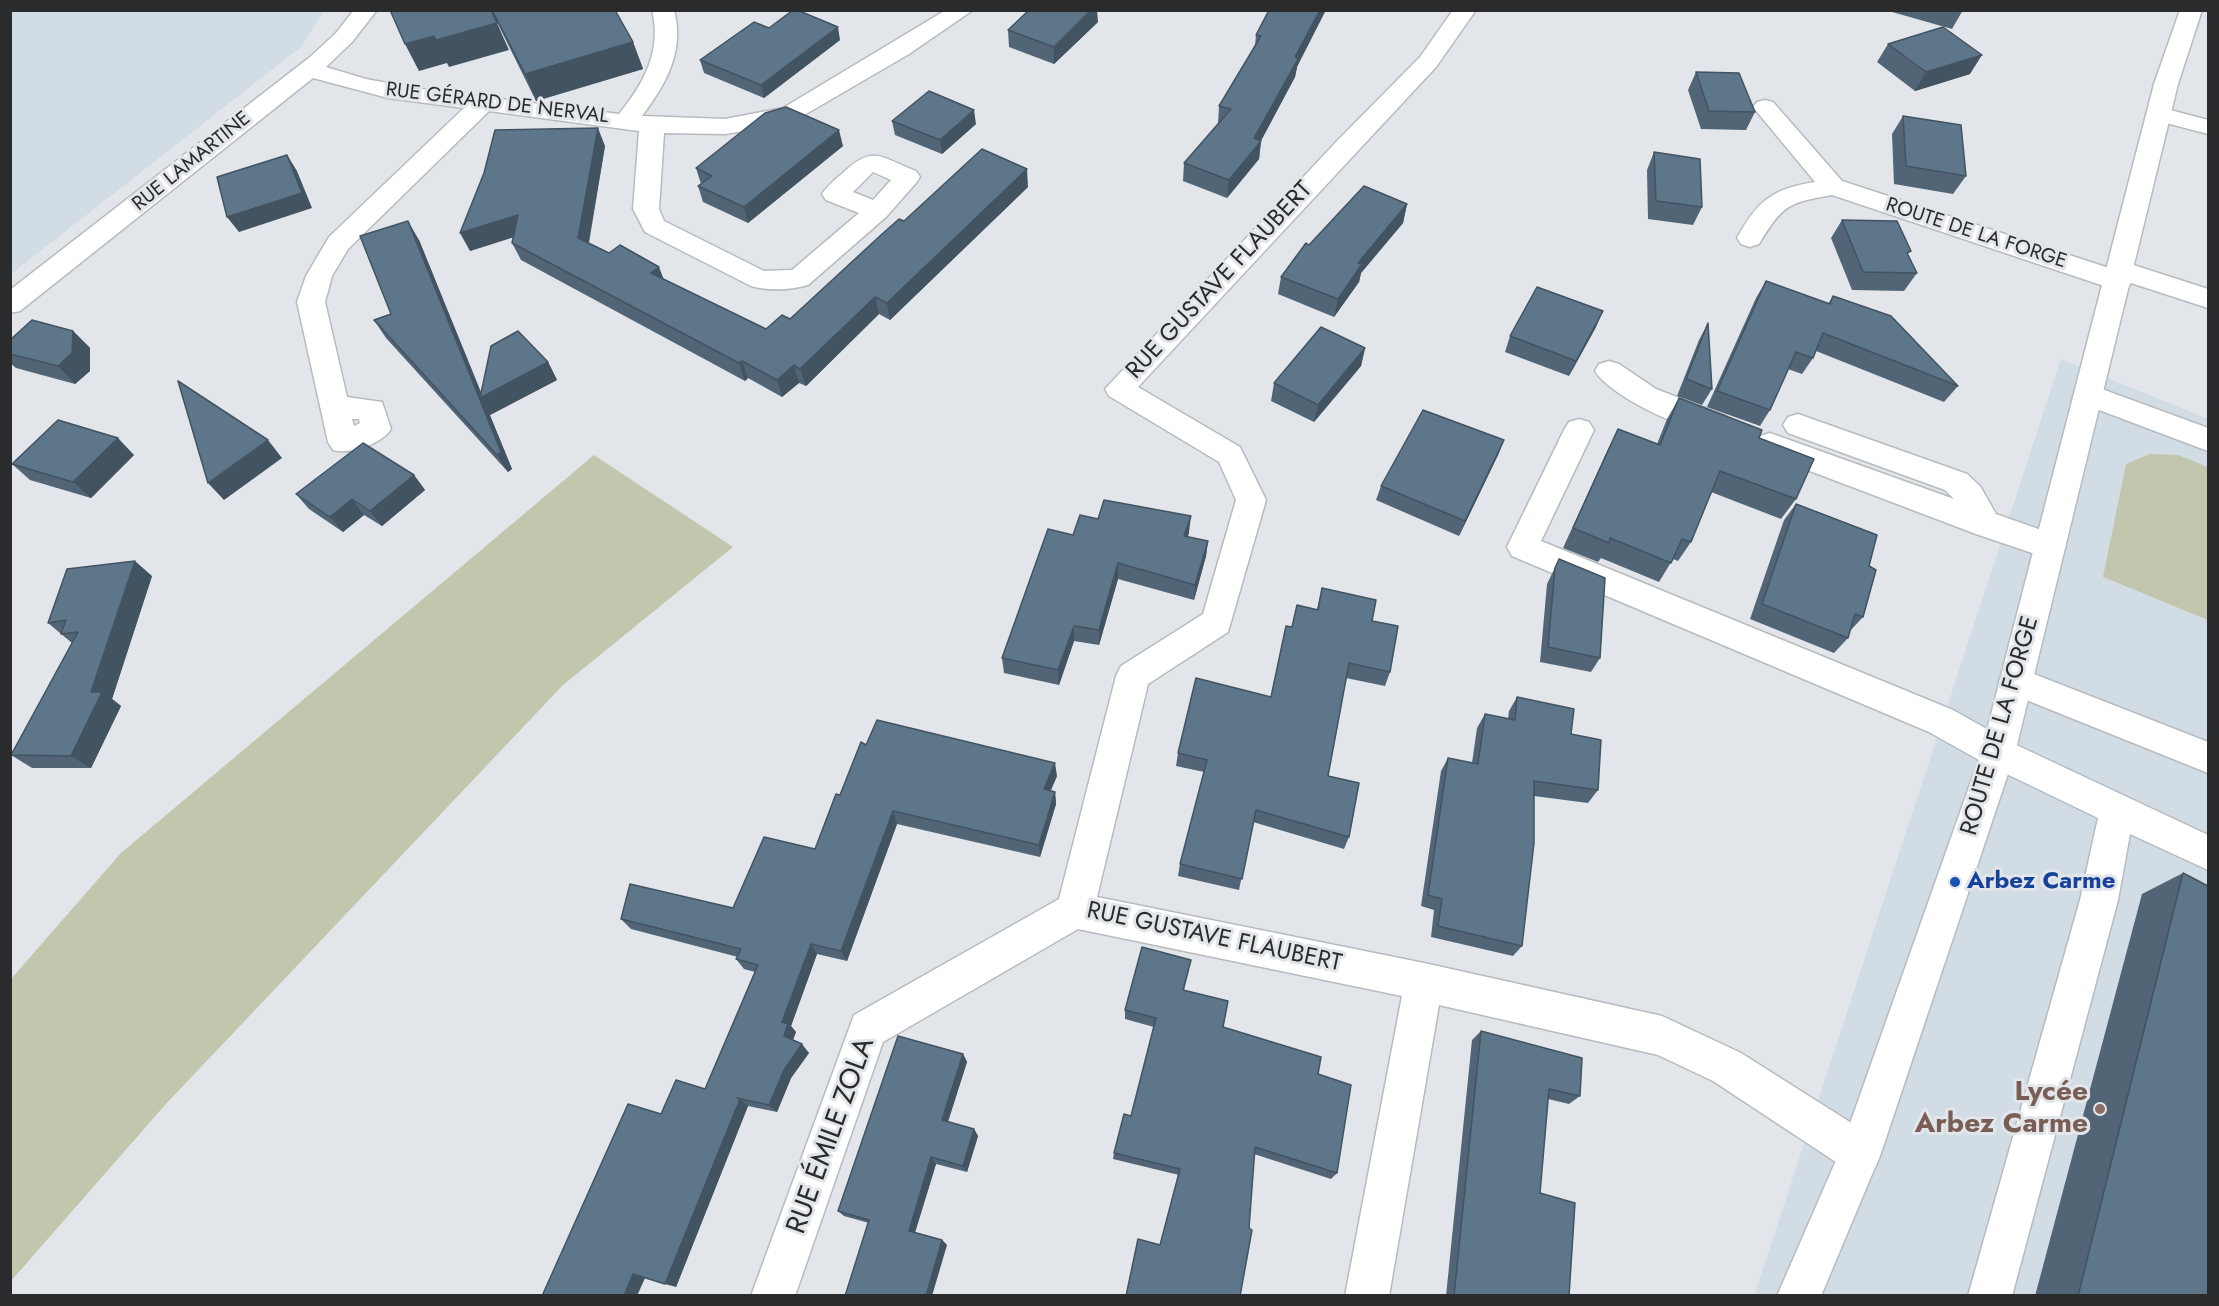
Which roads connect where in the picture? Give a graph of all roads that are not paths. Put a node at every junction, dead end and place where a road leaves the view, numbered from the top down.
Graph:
1 (366, 10) edge
2 (663, 10) edge
3 (962, 10) edge
4 (1465, 10) edge
5 (2191, 10) edge
6 (308, 68) junction
7 (483, 103) junction
8 (1766, 107) dead end
9 (2159, 114) junction
10 (627, 120) junction
11 (652, 125) junction
12 (2208, 127) edge
13 (1833, 187) junction
14 (877, 212) dead end
15 (1750, 238) dead end
16 (2120, 276) junction
17 (2208, 299) edge
18 (10, 304) edge
19 (1609, 371) dead end
20 (2088, 395) junction
21 (336, 406) dead end
22 (1798, 425) dead end
23 (1579, 430) dead end
24 (2208, 440) edge
25 (1987, 525) junction
26 (2050, 546) junction
27 (2016, 681) junction
28 (1998, 753) junction
29 (2208, 758) edge
30 (2117, 810) junction
31 (2208, 853) edge
32 (1075, 910) junction
33 (1424, 982) junction
34 (1860, 1153) junction
35 (773, 1296) edge
36 (1367, 1296) edge
37 (1799, 1296) edge
38 (1990, 1296) edge

1 - 6 street, RUE LAMARTINE
2 - 10 street
3 - 11 street, RUE GÉRARD DE NERVAL
4 - 32 street, RUE GUSTAVE FLAUBERT
5 - 9 street, ROUTE DE LA FORGE
6 - 7 street, RUE GÉRARD DE NERVAL
6 - 18 street, RUE LAMARTINE
7 - 10 street, RUE GÉRARD DE NERVAL
7 - 21 street
8 - 13 street
9 - 12 street
9 - 16 street, ROUTE DE LA FORGE
10 - 11 street, RUE GÉRARD DE NERVAL
11 - 14 street
13 - 15 street
13 - 16 street, ROUTE DE LA FORGE
16 - 17 street
16 - 20 street, ROUTE DE LA FORGE
19 - 25 street
20 - 24 street
20 - 26 street, ROUTE DE LA FORGE
22 - 25 street
23 - 28 street
25 - 26 street
26 - 27 street, ROUTE DE LA FORGE
27 - 28 street, ROUTE DE LA FORGE
27 - 29 street
28 - 30 street
28 - 34 street, ROUTE DE LA FORGE
30 - 31 street
30 - 38 street
32 - 33 street, RUE GUSTAVE FLAUBERT
32 - 35 street, RUE ÉMILE ZOLA
33 - 34 street, RUE GUSTAVE FLAUBERT
33 - 36 street
34 - 37 street, ROUTE DE LA FORGE

